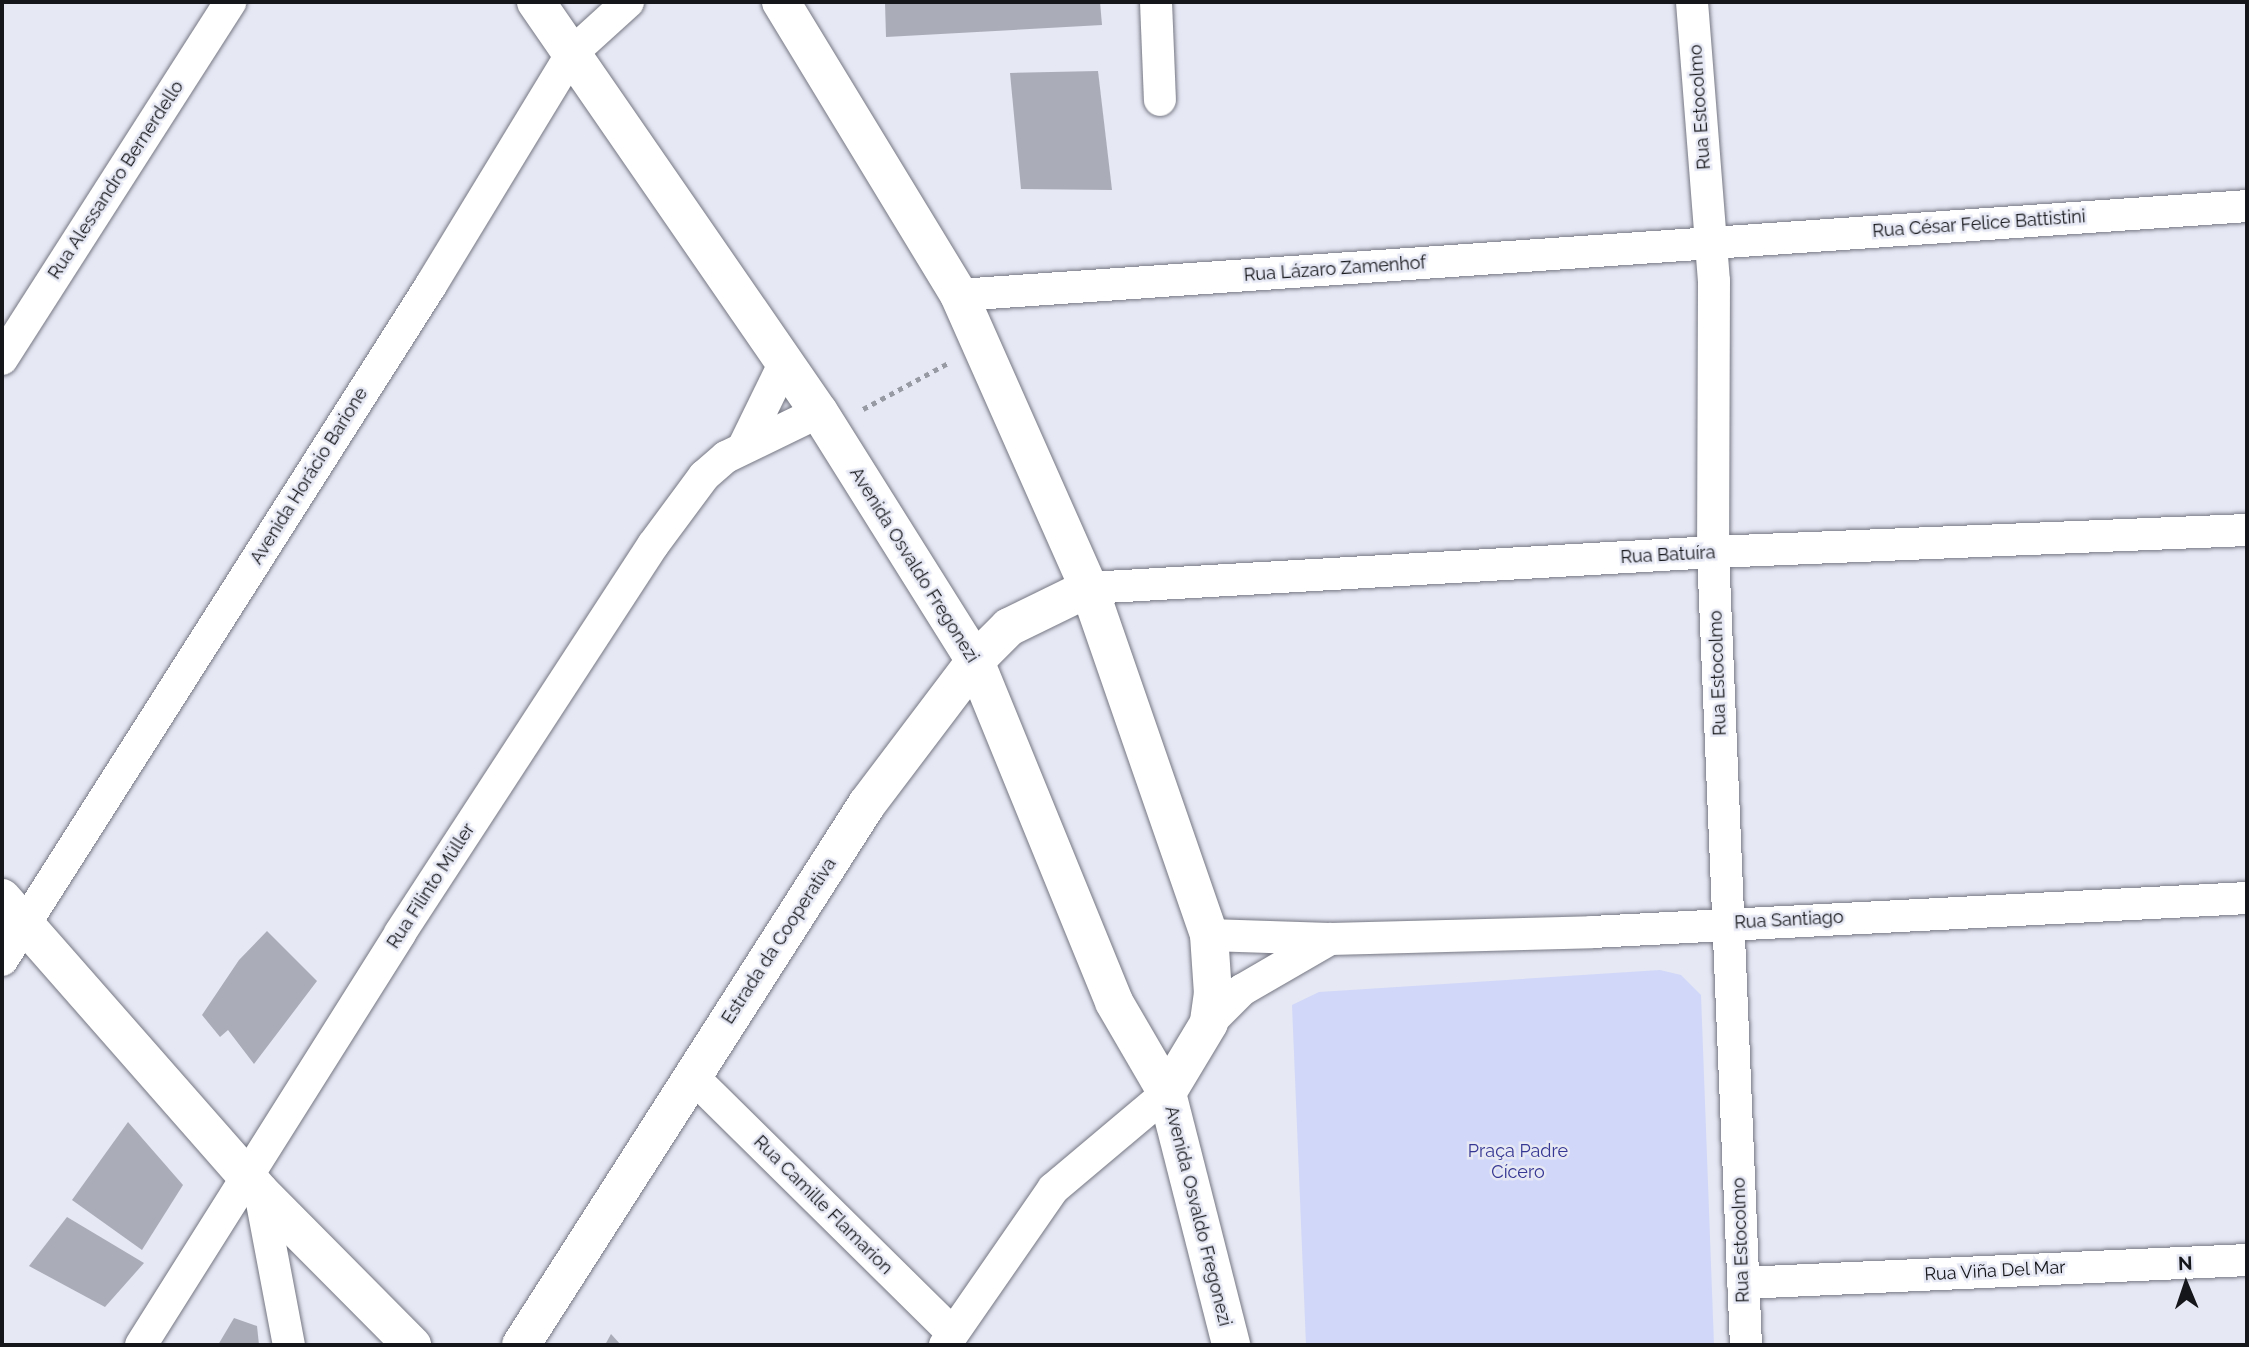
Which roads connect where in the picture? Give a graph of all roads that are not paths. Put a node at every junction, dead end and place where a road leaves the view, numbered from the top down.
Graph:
1 (230, 2) edge
2 (536, 2) edge
3 (628, 2) edge
4 (781, 2) edge
5 (1156, 2) edge
6 (1692, 2) edge
7 (572, 53) junction
8 (1160, 100) dead end
9 (2247, 206) edge
10 (1710, 242) junction
11 (959, 295) junction
12 (2, 359) edge
13 (785, 362) junction
14 (819, 412) junction
15 (744, 446) junction
16 (2247, 530) edge
17 (1713, 552) junction
18 (1089, 588) junction
19 (975, 661) junction
20 (2247, 898) edge
21 (13, 910) edge
22 (1728, 923) junction
23 (1209, 935) junction
24 (1330, 939) junction
25 (2, 960) edge
26 (1209, 1023) junction
27 (692, 1076) junction
28 (1167, 1093) junction
29 (253, 1184) junction
30 (2247, 1260) edge
31 (1743, 1283) junction
32 (949, 1339) edge
33 (141, 1345) edge
34 (289, 1345) edge
35 (412, 1345) edge
36 (522, 1345) edge
37 (1231, 1345) edge
38 (1746, 1345) edge

1 - 12 street, Rua Alessandro Bernerdello
2 - 7 street, Avenida Osvaldo Fregonezi
3 - 7 street, Avenida Horácio Barione
4 - 11 street
5 - 8 street
6 - 10 street, Rua Estocolmo
7 - 13 street, Avenida Osvaldo Fregonezi
7 - 21 street, Avenida Horácio Barione
9 - 10 street, Rua César Felice Battistini
10 - 11 street, Rua Lázaro Zamenhof
10 - 17 street, Rua Estocolmo
11 - 18 street
13 - 14 street, Avenida Osvaldo Fregonezi
13 - 15 street, Rua Filinto Müller
14 - 15 street, Rua Filinto Müller
14 - 19 street, Avenida Osvaldo Fregonezi
15 - 29 street, Rua Filinto Müller
16 - 17 street, Rua Batuíra
17 - 18 street, Rua Batuíra
17 - 22 street, Rua Estocolmo
18 - 19 street, Estrada da Cooperativa
18 - 23 street
19 - 27 street, Estrada da Cooperativa
19 - 28 street, Avenida Osvaldo Fregonezi
20 - 22 street, Rua Santiago
21 - 25 street, Avenida Horácio Barione
21 - 29 street
22 - 24 street, Rua Santiago
22 - 31 street, Rua Estocolmo
23 - 24 street, Rua Santiago
23 - 26 street
24 - 26 street, Rua Santiago
26 - 28 street
27 - 32 street, Rua Camille Flamarion
27 - 36 street, Estrada da Cooperativa
28 - 32 street
28 - 37 street, Avenida Osvaldo Fregonezi
29 - 33 street, Rua Filinto Müller
29 - 34 street
29 - 35 street
30 - 31 street, Rua Viña Del Mar
31 - 38 street, Rua Estocolmo

